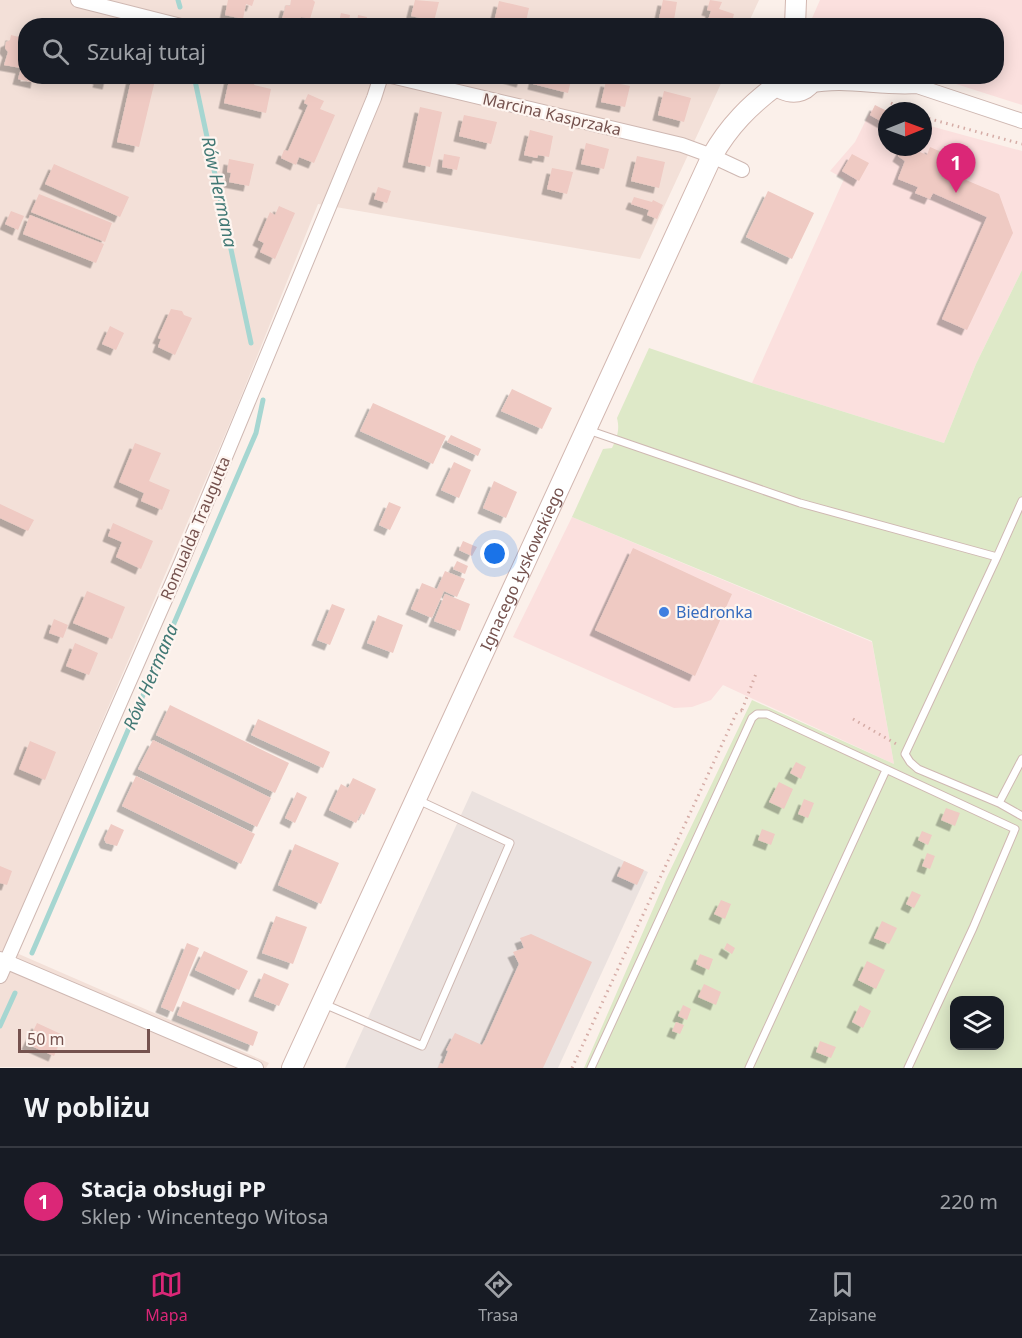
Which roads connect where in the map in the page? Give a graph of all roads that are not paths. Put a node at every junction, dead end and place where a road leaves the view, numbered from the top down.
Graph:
1 (78, 0) edge
2 (796, 0) edge
3 (149, 18) edge
4 (795, 18) edge
5 (378, 84) edge
6 (425, 84) edge
7 (771, 84) edge
8 (778, 84) edge
9 (809, 84) edge
10 (868, 84) edge
11 (914, 84) edge
12 (917, 86) junction
13 (1022, 121) edge
14 (712, 156) junction
15 (742, 170) dead end
16 (585, 429) junction
17 (1022, 501) edge
18 (997, 557) junction
19 (1022, 759) edge
20 (886, 770) junction
21 (416, 799) junction
22 (999, 803) junction
23 (1022, 816) edge
24 (1018, 830) edge
25 (3, 960) edge
26 (0, 976) edge
27 (322, 1004) junction
28 (255, 1068) edge
29 (292, 1068) edge
30 (591, 1068) edge
31 (749, 1068) edge
32 (908, 1068) edge

1 - 3 street
2 - 4 street
5 - 25 street, Romualda Traugutta
6 - 14 street, Marcina Kasprzaka
7 - 14 street, Ignacego Łyskowskiego
8 - 9 street
10 - 12 street
11 - 12 street
12 - 13 street
14 - 15 street, Marcina Kasprzaka
14 - 16 street, Ignacego Łyskowskiego
16 - 18 lane
16 - 21 street, Ignacego Łyskowskiego
17 - 18 lane
18 - 22 lane
19 - 22 lane
20 - 24 lane
20 - 30 lane
20 - 31 lane
21 - 27 street, Ignacego Łyskowskiego
21 - 27 lane
22 - 23 lane
24 - 32 lane
25 - 26 street, Romualda Traugutta
25 - 28 street
27 - 29 street, Ignacego Łyskowskiego

